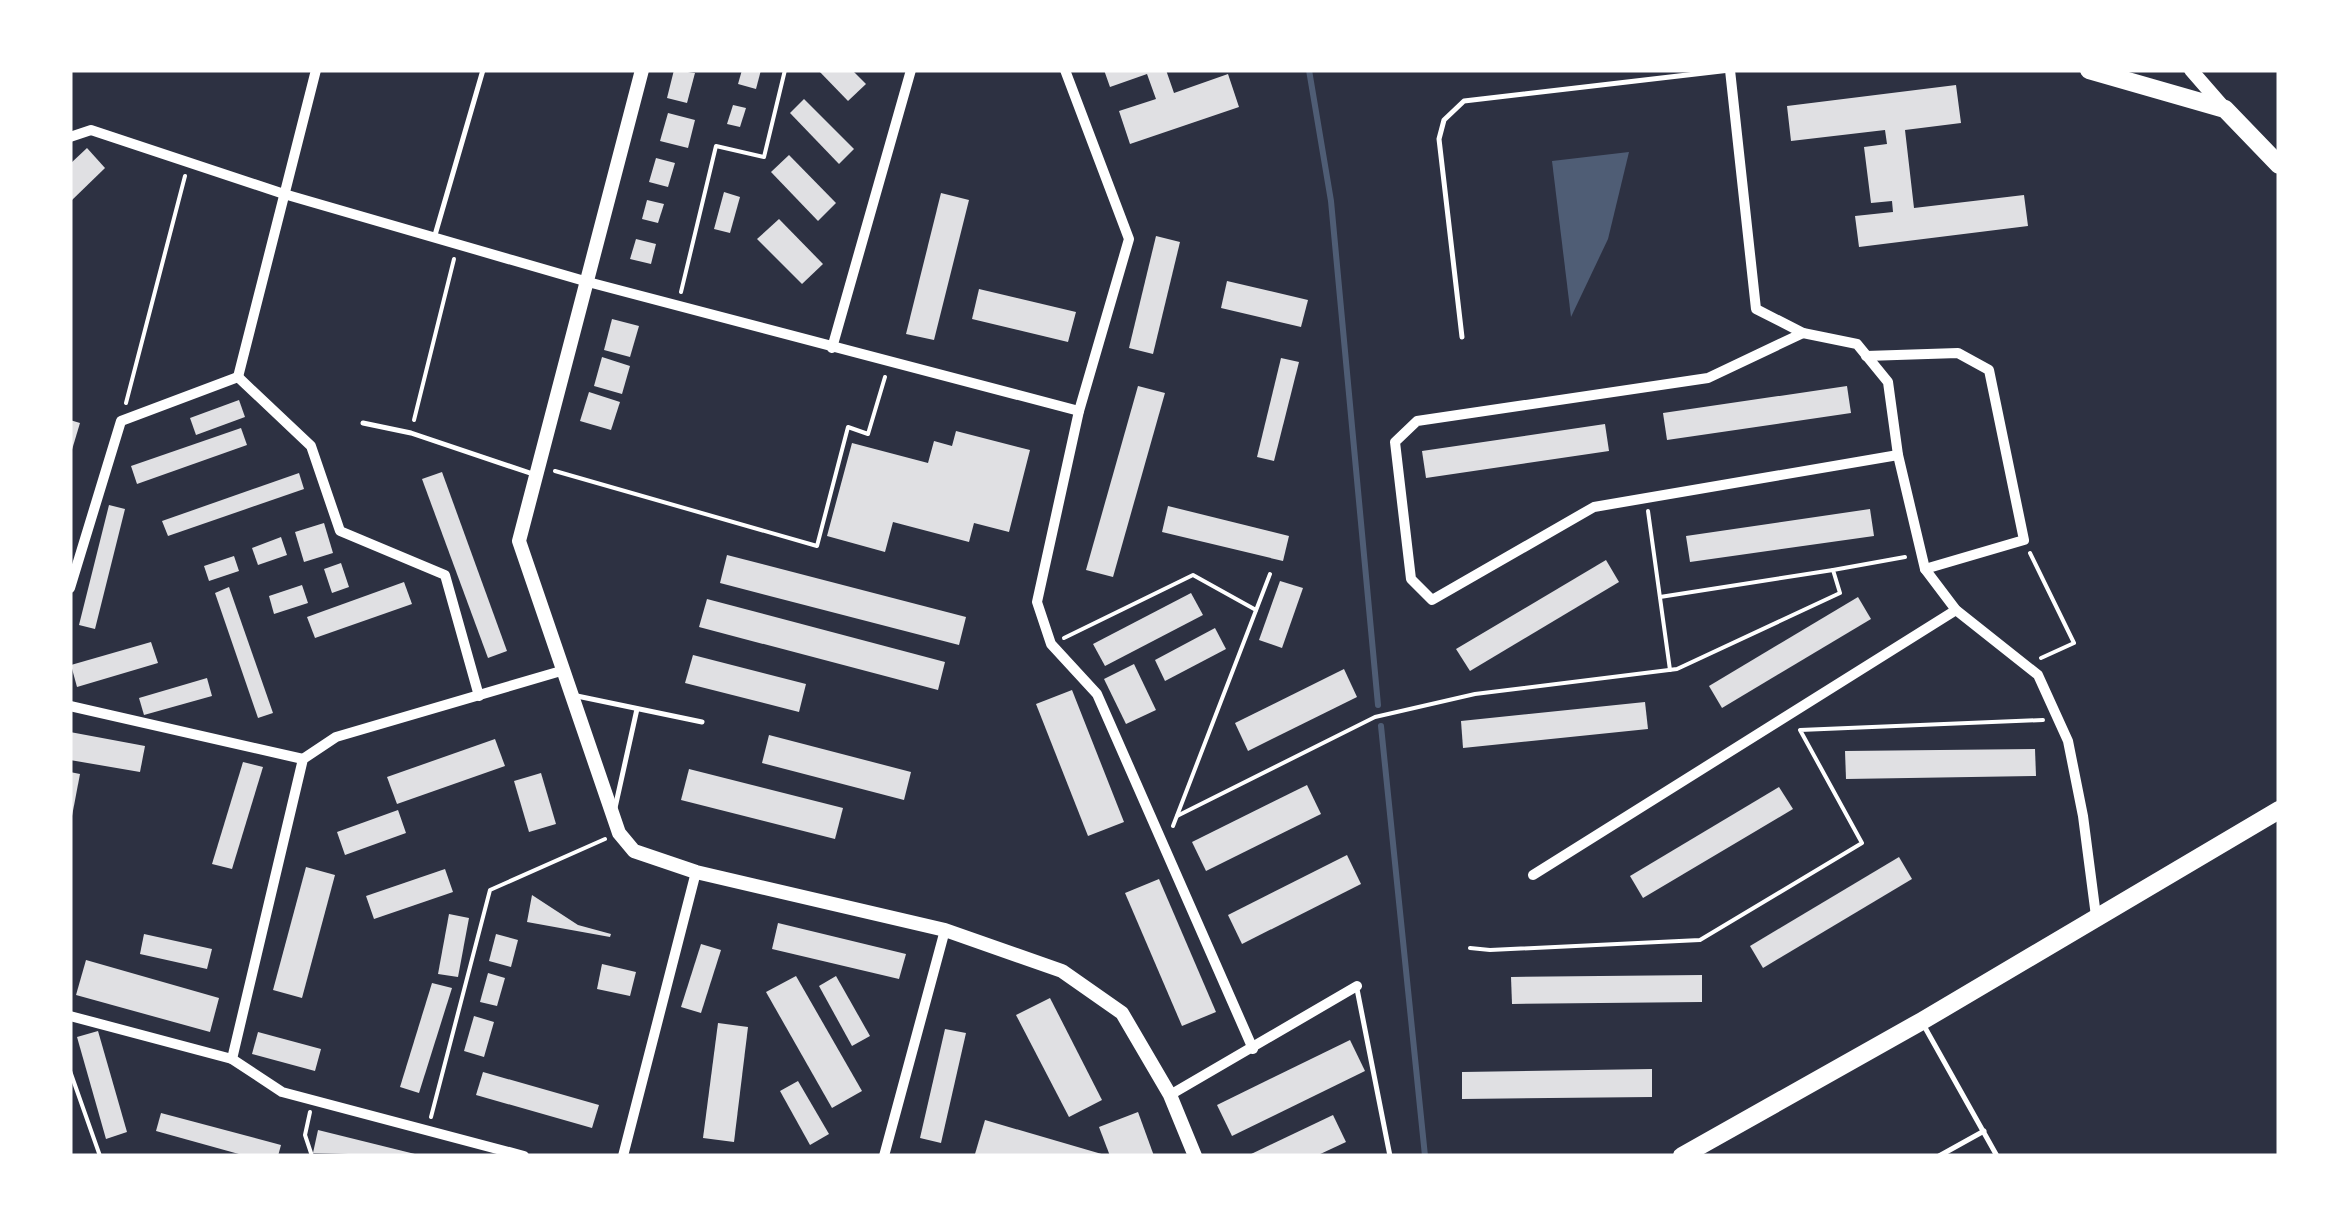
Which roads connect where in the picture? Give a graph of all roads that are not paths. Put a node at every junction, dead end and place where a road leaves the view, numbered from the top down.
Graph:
1 (316, 70) edge
2 (483, 70) edge
3 (642, 70) edge
4 (911, 70) edge
5 (1065, 70) edge
6 (1730, 70) edge
7 (2190, 70) edge
8 (2094, 71) edge
9 (2225, 110) junction
10 (70, 137) edge
11 (2279, 165) edge
12 (284, 194) junction
13 (435, 238) junction
14 (588, 282) junction
15 (1803, 333) junction
16 (1462, 337) dead end
17 (832, 348) junction
18 (1866, 356) junction
19 (238, 377) junction
20 (1079, 410) junction
21 (363, 423) dead end
22 (1898, 455) junction
23 (538, 471) junction
24 (1925, 569) junction
25 (70, 588) edge
26 (1956, 610) junction
27 (562, 671) junction
28 (570, 694) junction
29 (479, 696) junction
30 (70, 706) edge
31 (638, 709) junction
32 (702, 722) dead end
33 (303, 759) junction
34 (2279, 810) edge
35 (613, 817) junction
36 (696, 872) junction
37 (1533, 875) dead end
38 (2096, 916) junction
39 (944, 930) junction
40 (1356, 986) joint
41 (70, 1016) edge
42 (1922, 1022) junction
43 (1253, 1049) junction
44 (232, 1059) junction
45 (1170, 1095) junction
46 (1984, 1132) junction
47 (524, 1156) edge
48 (623, 1156) edge
49 (884, 1156) edge
50 (1195, 1156) edge
51 (1390, 1156) edge
52 (1682, 1156) edge
53 (1939, 1156) edge
54 (1998, 1156) edge

1 - 12 street
2 - 13 lane
3 - 14 street
4 - 17 street
5 - 20 street
6 - 15 street
6 - 16 lane
7 - 9 street
8 - 9 main road
9 - 11 main road
10 - 12 street
12 - 13 street
12 - 19 street
13 - 14 street
14 - 17 street
14 - 23 street
15 - 18 street
15 - 22 street
17 - 20 street
18 - 22 street
18 - 24 street
19 - 25 street
19 - 29 street
20 - 43 street
21 - 23 lane
22 - 24 street
23 - 27 street
24 - 26 street
26 - 37 street
26 - 38 street
27 - 28 street
27 - 29 street
28 - 31 lane
28 - 35 street
29 - 33 street
30 - 33 street
31 - 32 lane
31 - 35 lane
33 - 44 street
34 - 38 main road
35 - 36 street
36 - 39 street
36 - 48 street
38 - 42 main road
39 - 45 street
39 - 49 street
40 - 43 street
40 - 51 lane
41 - 44 street
42 - 46 lane
42 - 52 main road
43 - 45 street
44 - 47 street
45 - 50 street
46 - 53 lane
46 - 54 lane

